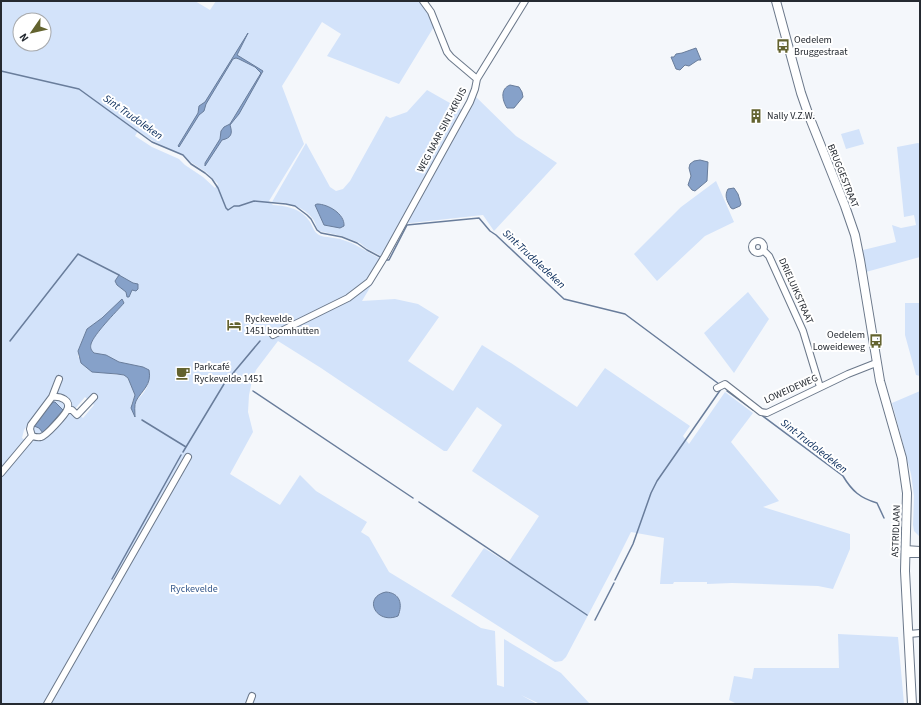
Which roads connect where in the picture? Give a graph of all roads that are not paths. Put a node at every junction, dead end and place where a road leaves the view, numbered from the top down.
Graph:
1 (423, 1) edge
2 (525, 1) edge
3 (776, 1) edge
4 (477, 79) junction
5 (764, 251) dead end
6 (273, 335) dead end
7 (876, 363) junction
8 (59, 379) dead end
9 (820, 387) junction
10 (717, 388) dead end
11 (94, 397) dead end
12 (52, 398) junction
13 (67, 410) junction
14 (32, 436) junction
15 (188, 457) dead end
16 (1, 473) edge
17 (920, 550) edge
18 (905, 551) junction
19 (920, 554) edge
20 (920, 633) edge
21 (909, 634) junction
22 (252, 696) dead end
23 (47, 704) edge
24 (249, 704) edge
25 (912, 704) edge

1 - 4 street
2 - 4 street, WEG NAAR SINT-KRUIS
3 - 7 main road, BRUGGESTRAAT
4 - 6 street, WEG NAAR SINT-KRUIS
5 - 9 street, DRIELUIKSTRAAT
7 - 9 street, LOWEIDEWEG
7 - 18 main road, ASTRIDLAAN
8 - 12 street
9 - 10 street, LOWEIDEWEG
11 - 13 street
12 - 13 street
12 - 14 street
13 - 14 street
14 - 16 street
15 - 23 street
17 - 18 street
18 - 19 street
18 - 21 main road, ASTRIDLAAN
20 - 21 street
21 - 25 main road, ASTRIDLAAN
22 - 24 street

